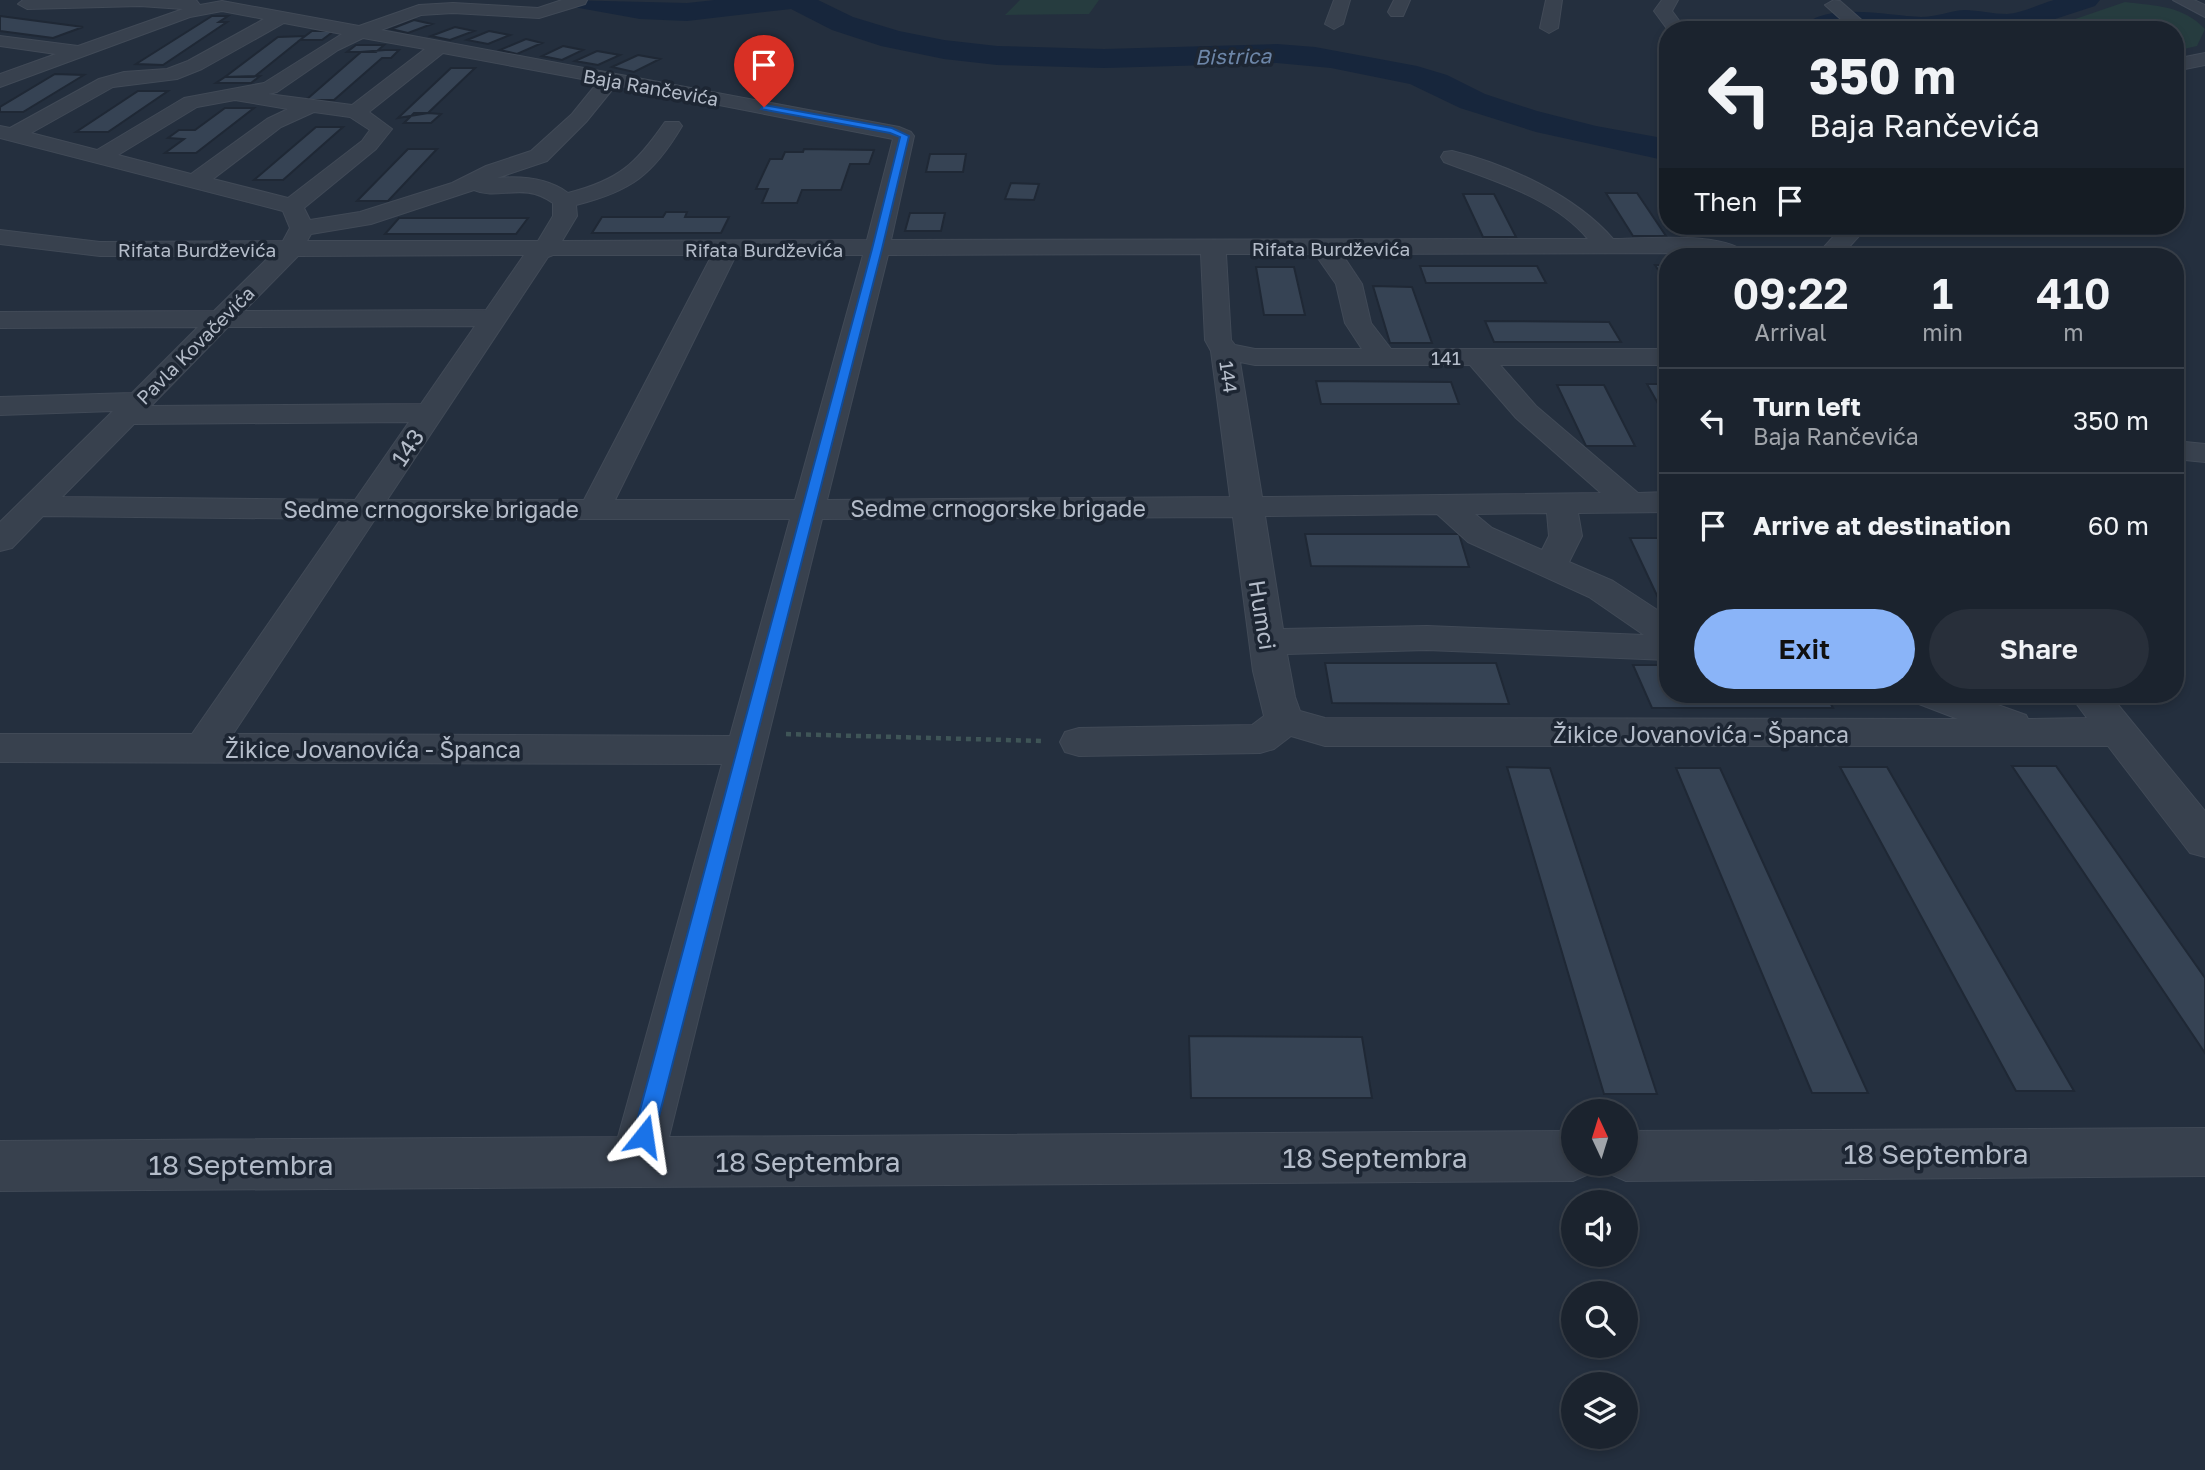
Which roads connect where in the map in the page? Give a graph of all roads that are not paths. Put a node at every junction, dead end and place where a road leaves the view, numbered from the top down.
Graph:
1 (1342, 0) edge
2 (1554, 0) edge
3 (1670, 0) edge
4 (2184, 1) edge
5 (573, 3) edge
6 (27, 4) dead end
7 (212, 8) junction
8 (2205, 12) edge
9 (281, 16) junction
10 (1670, 21) edge
11 (1334, 24) dead end
12 (1549, 28) dead end
13 (360, 32) junction
14 (0, 41) edge
15 (439, 47) junction
16 (83, 53) junction
17 (2205, 59) edge
18 (2184, 63) edge
19 (170, 75) junction
20 (610, 79) junction
21 (0, 81) edge
22 (234, 95) junction
23 (309, 107) junction
24 (356, 112) junction
25 (671, 126) dead end
26 (6, 133) edge
27 (101, 157) junction
28 (1452, 157) dead end
29 (195, 181) junction
30 (460, 188) junction
31 (564, 201) junction
32 (297, 217) junction
33 (1848, 235) edge
34 (0, 237) edge
35 (30, 241) junction
36 (1607, 247) junction
37 (1213, 248) junction
38 (1323, 248) junction
39 (1712, 248) edge
40 (1835, 248) edge
41 (727, 249) junction
42 (877, 249) junction
43 (290, 250) junction
44 (543, 250) junction
45 (0, 265) edge
46 (494, 318) junction
47 (0, 320) edge
48 (220, 320) junction
49 (1226, 351) junction
50 (1384, 357) junction
51 (1478, 357) junction
52 (1659, 357) edge
53 (0, 406) edge
54 (132, 408) junction
55 (430, 413) junction
56 (2184, 451) edge
57 (2205, 453) edge
58 (1659, 502) edge
59 (1560, 503) junction
60 (1631, 503) junction
61 (1445, 505) junction
62 (35, 506) junction
63 (1247, 507) junction
64 (809, 508) junction
65 (595, 509) junction
66 (364, 511) junction
67 (0, 541) edge
68 (1548, 563) junction
69 (1659, 628) edge
70 (1267, 642) junction
71 (1659, 648) edge
72 (1954, 703) edge
73 (2095, 703) edge
74 (1285, 721) junction
75 (2118, 732) junction
76 (2034, 733) junction
77 (748, 741) junction
78 (1079, 742) road end
79 (0, 748) edge
80 (203, 748) junction
81 (2205, 841) edge
82 (2205, 1152) edge
83 (1561, 1156) edge
84 (1638, 1156) edge
85 (637, 1162) junction
86 (0, 1166) edge

1 - 11 street
2 - 12 street
3 - 10 street
4 - 8 street
5 - 13 street
6 - 7 street, Baja Rančevića
7 - 9 street, Baja Rančevića
7 - 16 street
9 - 13 street, Baja Rančevića
9 - 19 street
13 - 15 street, Baja Rančevića
13 - 22 street
14 - 16 street
15 - 20 street, Baja Rančevića
15 - 24 street
16 - 21 street
17 - 18 street
19 - 22 street
19 - 26 street
20 - 30 street
20 - 42 street, Baja Rančevića
22 - 23 street
22 - 27 street
23 - 24 street
23 - 29 street
24 - 32 street
25 - 31 street
26 - 27 street
27 - 29 street
28 - 36 street
29 - 32 street
30 - 31 street
30 - 32 street
31 - 44 street, 143
32 - 43 street, Pavla Kovačevića
33 - 40 street
34 - 35 street, Rifata Burdževića
35 - 43 street, Rifata Burdževića
35 - 45 street
36 - 38 street, Rifata Burdževića
36 - 39 street, Rifata Burdževića
37 - 38 street, Rifata Burdževića
37 - 42 street, Rifata Burdževića
37 - 49 street, 144
38 - 50 street
41 - 42 street, Rifata Burdževića
41 - 44 street, Rifata Burdževića
41 - 65 street
42 - 64 street, Baja Rančevića
43 - 44 street, Rifata Burdževića
43 - 48 street, Pavla Kovačevića
44 - 46 street, 143
46 - 48 street
46 - 55 street, 143
47 - 48 street
48 - 54 street, Pavla Kovačevića
49 - 50 street, 141
49 - 63 street, 144
50 - 51 street, 141
51 - 52 street, 141
51 - 60 street
53 - 54 street
54 - 55 street
54 - 62 street, Pavla Kovačevića
55 - 66 street, 143
56 - 57 street
58 - 60 street, Sedme crnogorske brigade
59 - 60 street, Sedme crnogorske brigade
59 - 61 street, Sedme crnogorske brigade
59 - 68 street
61 - 63 street, Sedme crnogorske brigade
61 - 68 street
62 - 66 street, Sedme crnogorske brigade
62 - 67 street, Pavla Kovačevića
63 - 64 street, Sedme crnogorske brigade
63 - 70 street, Humci
64 - 65 street, Sedme crnogorske brigade
64 - 77 street, Baja Rančevića
65 - 66 street, Sedme crnogorske brigade
66 - 80 street, 143
68 - 69 street
70 - 71 street
70 - 74 street, Humci
72 - 76 street
73 - 75 street
74 - 76 street, Žikice Jovanovića - Španca
74 - 78 street
75 - 76 street, Žikice Jovanovića - Španca
75 - 81 street
77 - 80 street, Žikice Jovanovića - Španca
77 - 85 street, Baja Rančevića
79 - 80 street, Žikice Jovanovića - Španca
82 - 84 street, 18 Septembra
83 - 85 street, 18 Septembra
85 - 86 street, 18 Septembra

